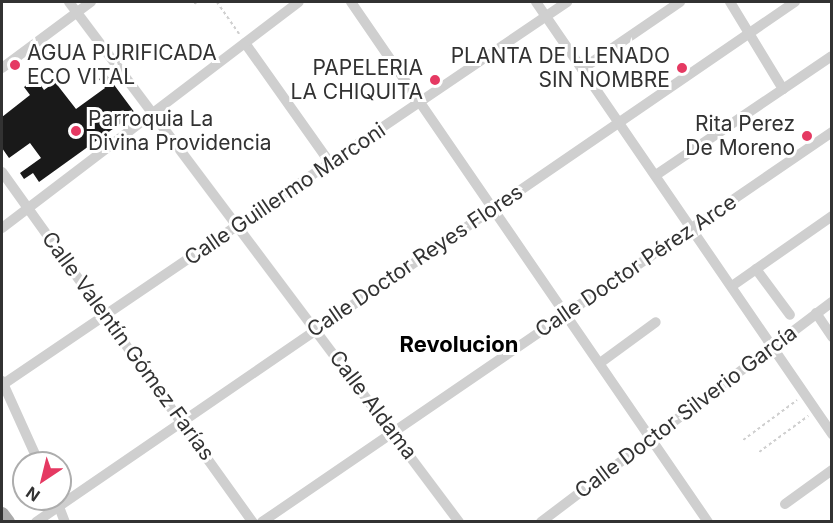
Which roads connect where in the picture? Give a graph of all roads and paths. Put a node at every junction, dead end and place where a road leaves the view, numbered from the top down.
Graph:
1 (69, 2) edge
2 (91, 2) edge
3 (197, 2) edge
4 (218, 2) edge
5 (299, 2) edge
6 (351, 2) edge
7 (536, 2) edge
8 (567, 2) edge
9 (680, 2) edge
10 (730, 2) edge
11 (795, 2) edge
12 (195, 4) dead end
13 (77, 12) junction
14 (546, 16) junction
15 (749, 33) junction
16 (245, 43) junction
17 (831, 56) edge
18 (2, 68) edge
19 (582, 69) junction
20 (783, 88) junction
21 (420, 102) junction
22 (152, 113) junction
23 (619, 122) junction
24 (831, 132) edge
25 (330, 163) junction
26 (2, 172) edge
27 (656, 175) junction
28 (28, 208) junction
29 (494, 209) junction
30 (831, 216) edge
31 (238, 226) junction
32 (692, 227) junction
33 (2, 228) edge
34 (756, 269) junction
35 (732, 286) junction
36 (831, 302) edge
37 (816, 313) junction
38 (566, 314) junction
39 (790, 315) dead end
40 (105, 317) junction
41 (656, 322) dead end
42 (315, 328) junction
43 (831, 337) edge
44 (772, 347) junction
45 (600, 363) junction
46 (2, 383) edge
47 (805, 394) junction
48 (816, 410) junction
49 (182, 421) junction
50 (393, 432) junction
51 (831, 434) edge
52 (651, 439) junction
53 (743, 440) dead end
54 (33, 451) edge
55 (759, 452) dead end
56 (831, 470) edge
57 (72, 492) edge
58 (785, 504) dead end
59 (48, 511) edge
60 (2, 514) edge
61 (706, 521) edge
62 (8, 522) edge
63 (36, 522) edge
64 (253, 522) edge
65 (262, 522) edge
66 (459, 522) edge
67 (541, 522) edge

1 - 13 street, Calle Aldama
2 - 13 street
3 - 12 path
4 - 16 path
5 - 16 street
6 - 21 street
7 - 14 street
8 - 14 street, Calle Guillermo Marconi
9 - 19 street
10 - 15 street
11 - 15 street, Calle Doctor Reyes Flores
13 - 18 street
13 - 22 street, Calle Aldama
14 - 19 street
14 - 21 street, Calle Guillermo Marconi
15 - 20 street
15 - 23 street, Calle Doctor Reyes Flores
16 - 22 street
16 - 25 street
17 - 20 street
19 - 23 street
20 - 27 street
21 - 25 street, Calle Guillermo Marconi
21 - 29 street
22 - 28 street
22 - 31 street, Calle Aldama
23 - 27 street
23 - 29 street, Calle Doctor Reyes Flores
24 - 32 street, Calle Doctor Pérez Arce
25 - 31 street, Calle Guillermo Marconi
26 - 28 street, Calle Valentín Gómez Farías
27 - 32 street
28 - 33 street
28 - 40 street, Calle Valentín Gómez Farías
29 - 38 street
29 - 42 street, Calle Doctor Reyes Flores
30 - 34 street
31 - 40 street, Calle Guillermo Marconi
31 - 42 street, Calle Aldama
32 - 35 street
32 - 38 street, Calle Doctor Pérez Arce
34 - 35 street
34 - 39 street
35 - 44 street
36 - 37 street, Calle Doctor Silverio García
37 - 43 street
37 - 44 street, Calle Doctor Silverio García
38 - 45 street
38 - 50 street, Calle Doctor Pérez Arce
40 - 46 street, Calle Guillermo Marconi
40 - 49 street, Calle Valentín Gómez Farías
41 - 45 street
42 - 49 street, Calle Doctor Reyes Flores
42 - 50 street, Calle Aldama
44 - 47 street
44 - 52 street, Calle Doctor Silverio García
45 - 52 street
46 - 54 street
47 - 48 street
47 - 53 path
48 - 51 street
48 - 55 path
49 - 57 street, Calle Doctor Reyes Flores
49 - 64 street, Calle Valentín Gómez Farías
50 - 65 street, Calle Doctor Pérez Arce
50 - 66 street, Calle Aldama
52 - 61 street
52 - 67 street, Calle Doctor Silverio García
56 - 58 street
59 - 63 street, Calle Doctor Reyes Flores
60 - 62 main road

